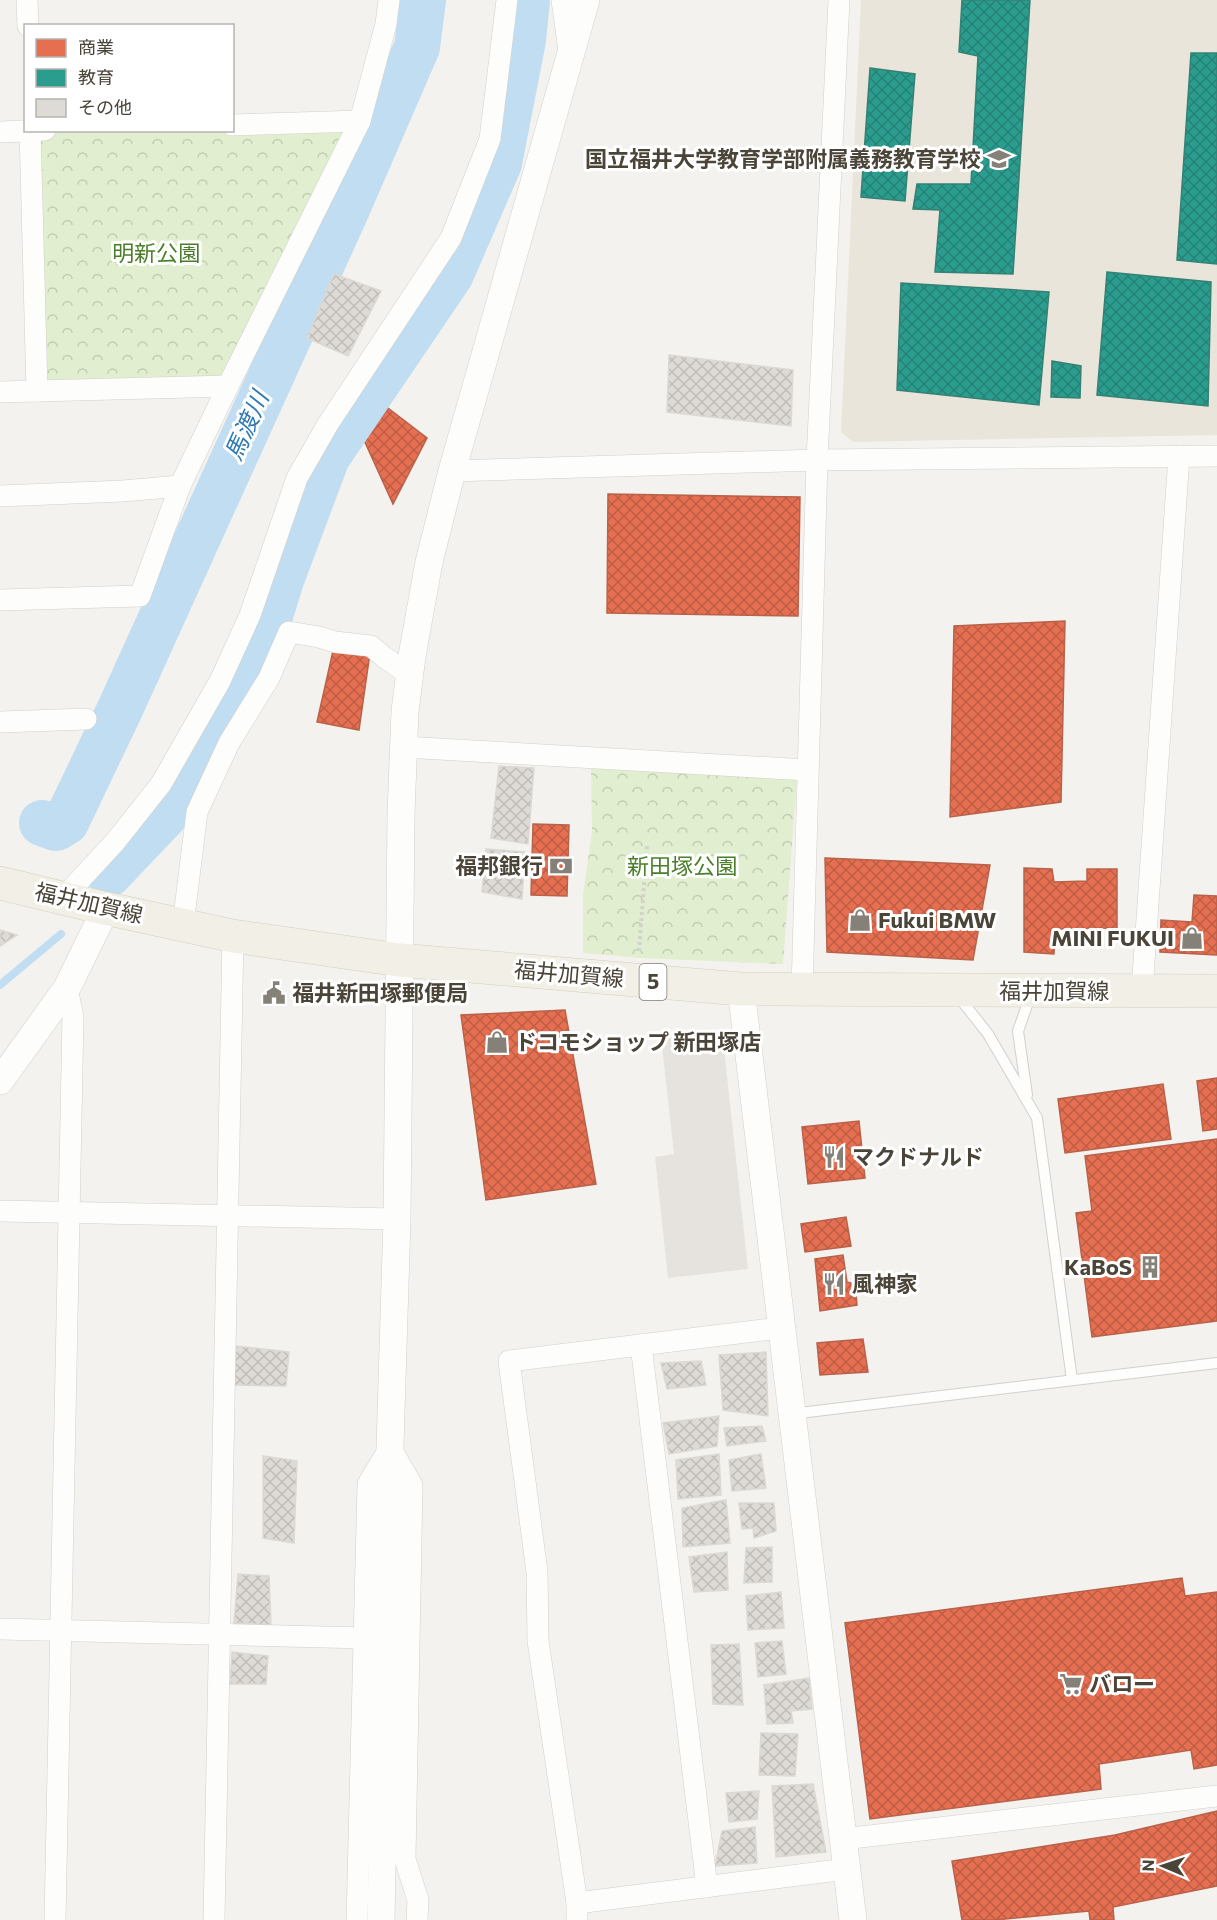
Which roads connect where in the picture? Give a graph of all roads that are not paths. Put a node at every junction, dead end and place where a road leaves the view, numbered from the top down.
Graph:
1 (27, 0) edge
2 (389, 0) edge
3 (507, 0) edge
4 (562, 0) edge
5 (586, 0) edge
6 (839, 0) edge
7 (28, 24) edge
8 (570, 58) junction
9 (360, 121) junction
10 (234, 124) edge
11 (24, 131) edge
12 (0, 132) edge
13 (30, 132) edge
14 (228, 386) junction
15 (37, 391) junction
16 (0, 392) edge
17 (1179, 456) junction
18 (1217, 456) edge
19 (817, 460) junction
20 (452, 471) junction
21 (180, 486) junction
22 (0, 496) edge
23 (0, 600) edge
24 (410, 675) junction
25 (86, 719) dead end
26 (0, 722) edge
27 (403, 747) junction
28 (807, 770) junction
29 (0, 883) edge
30 (85, 903) junction
31 (183, 925) junction
32 (233, 936) junction
33 (399, 960) junction
34 (67, 988) junction
35 (741, 989) junction
36 (802, 990) junction
37 (954, 990) junction
38 (1032, 991) junction
39 (1142, 991) junction
40 (1217, 991) edge
41 (0, 1081) edge
42 (1028, 1102) junction
43 (0, 1211) edge
44 (69, 1212) junction
45 (229, 1214) junction
46 (397, 1219) junction
47 (780, 1328) junction
48 (641, 1345) junction
49 (1217, 1363) edge
50 (1072, 1380) junction
51 (791, 1414) junction
52 (390, 1447) junction
53 (0, 1629) edge
54 (61, 1630) junction
55 (220, 1635) junction
56 (364, 1638) junction
57 (1217, 1796) edge
58 (843, 1839) junction
59 (846, 1869) junction
60 (707, 1887) junction
61 (577, 1912) edge
62 (55, 1920) edge
63 (214, 1920) edge
64 (357, 1920) edge
65 (381, 1920) edge
66 (417, 1920) edge
67 (853, 1920) edge

1 - 7 street
2 - 9 street
3 - 30 street
4 - 8 street
5 - 8 street
6 - 19 street
8 - 20 street
9 - 10 street
9 - 14 street
11 - 12 street
13 - 15 street
14 - 15 street
14 - 21 street
15 - 16 street
17 - 18 street
17 - 19 street
17 - 39 street
19 - 20 street
19 - 28 street
20 - 24 street
21 - 22 street
21 - 23 street
24 - 27 street
24 - 31 street
25 - 26 street
27 - 28 street
27 - 33 street
28 - 36 street
29 - 30 main road, 福井加賀線 / 5
30 - 31 main road, 福井加賀線 / 5
30 - 34 street
31 - 32 main road, 福井加賀線 / 5
32 - 33 main road, 福井加賀線 / 5
32 - 45 street
33 - 35 main road, 福井加賀線 / 5
33 - 46 street
34 - 41 street
34 - 44 street
35 - 36 main road, 福井加賀線 / 5
35 - 47 street
36 - 37 main road, 福井加賀線 / 5
37 - 38 main road, 福井加賀線 / 5
37 - 42 lane
38 - 39 main road, 福井加賀線 / 5
38 - 42 lane
39 - 40 main road, 福井加賀線 / 5
42 - 50 lane
43 - 44 street
44 - 45 street
44 - 54 street
45 - 46 street
45 - 55 street
46 - 52 street
47 - 48 street
47 - 51 street
48 - 60 street
48 - 61 street
49 - 50 lane
50 - 51 lane
51 - 58 street
52 - 56 street
52 - 65 street
52 - 66 street
53 - 54 street
54 - 55 street
54 - 62 street
55 - 56 street
55 - 63 street
56 - 64 street
57 - 58 street
58 - 59 street
59 - 60 street
59 - 67 street
60 - 61 street

